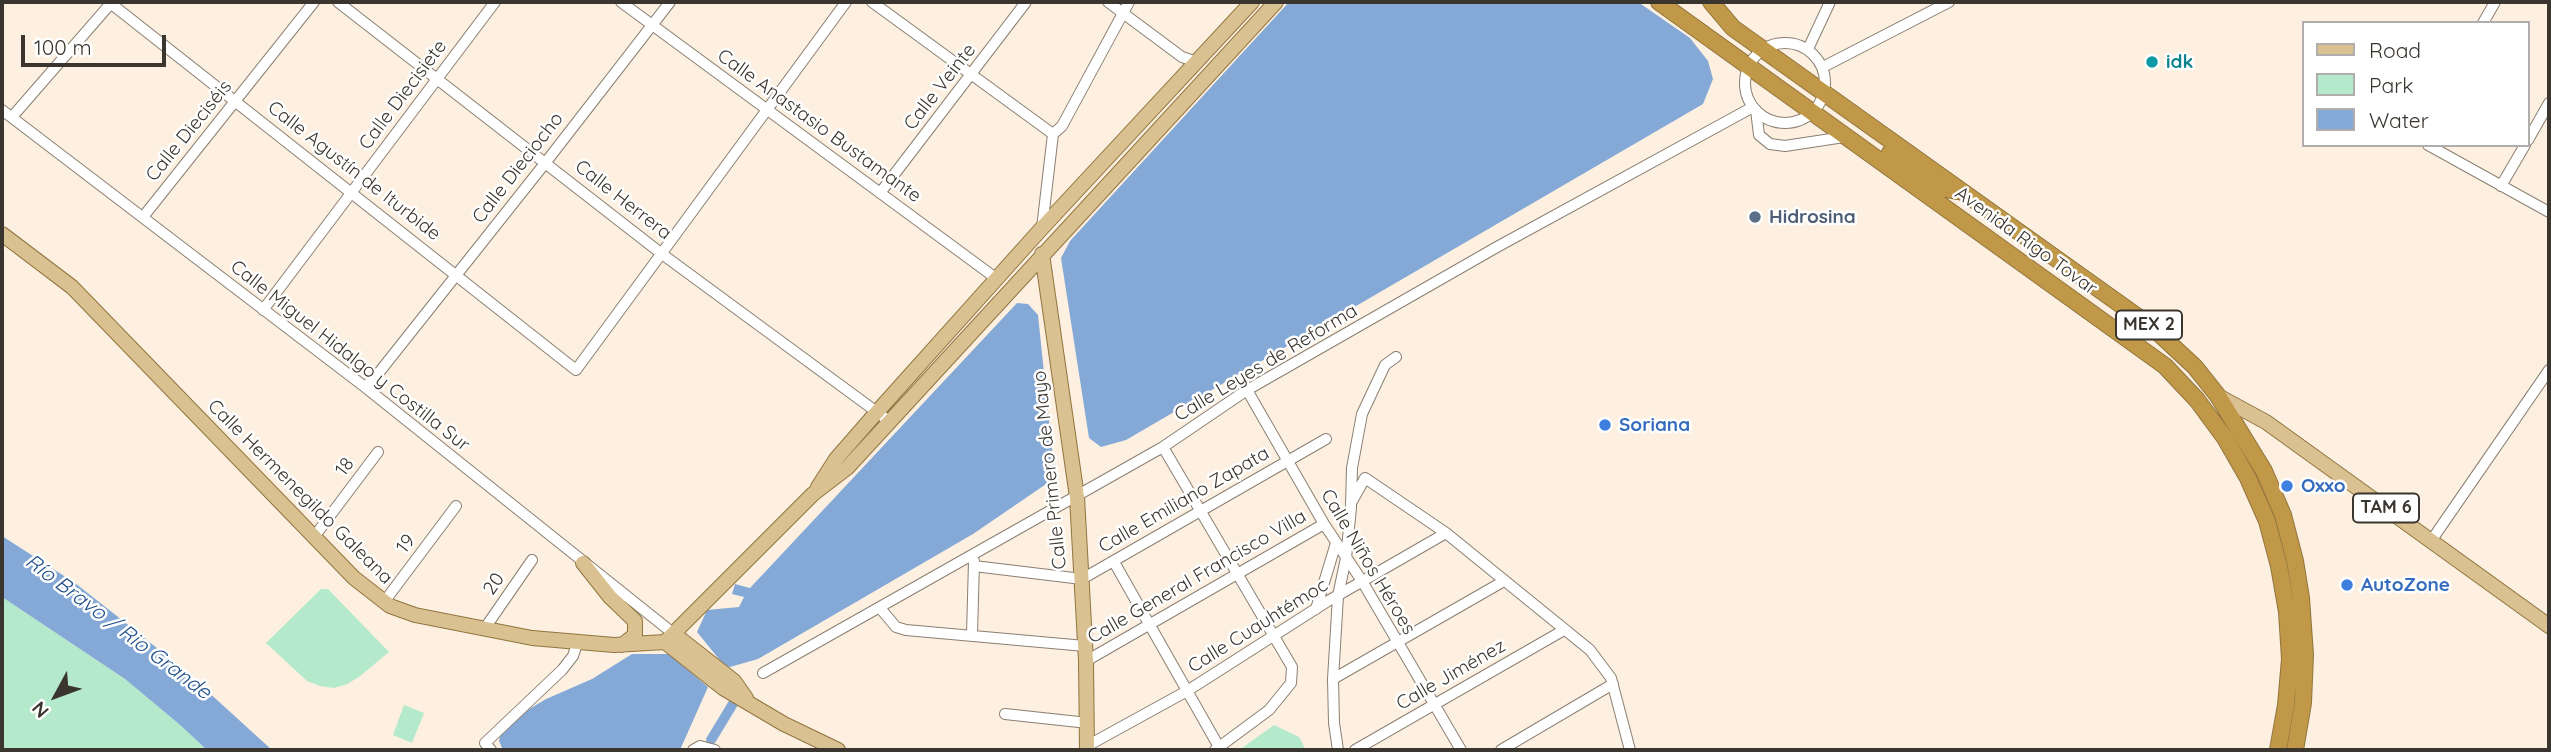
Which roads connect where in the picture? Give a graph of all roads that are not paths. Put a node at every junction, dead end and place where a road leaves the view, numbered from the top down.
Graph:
1 (110, 2) edge
2 (314, 2) edge
3 (338, 2) edge
4 (495, 2) edge
5 (621, 2) edge
6 (670, 2) edge
7 (846, 2) edge
8 (872, 2) edge
9 (1026, 2) edge
10 (1108, 2) edge
11 (1129, 2) edge
12 (1252, 2) edge
13 (1276, 2) edge
14 (1659, 2) edge
15 (1830, 2) edge
16 (1949, 2) edge
17 (2495, 2) edge
18 (1714, 6) edge
19 (1123, 13) junction
20 (2484, 21) edge
21 (652, 25) junction
22 (1762, 49) junction
23 (1808, 49) junction
24 (1197, 62) junction
25 (1749, 65) junction
26 (1823, 66) junction
27 (971, 75) junction
28 (437, 79) junction
29 (1824, 95) junction
30 (235, 101) junction
31 (2549, 103) edge
32 (766, 109) junction
33 (1755, 109) junction
34 (2, 110) edge
35 (1812, 114) junction
36 (2530, 116) edge
37 (12, 117) junction
38 (2539, 121) junction
39 (1053, 134) junction
40 (2530, 137) edge
41 (1848, 140) junction
42 (2432, 147) edge
43 (2524, 147) edge
44 (546, 162) junction
45 (2501, 186) junction
46 (351, 192) junction
47 (1963, 192) junction
48 (880, 193) junction
49 (2549, 212) edge
50 (143, 217) junction
51 (1042, 228) junction
52 (2, 234) edge
53 (2037, 247) junction
54 (662, 254) junction
55 (1042, 258) junction
56 (2024, 265) junction
57 (457, 274) junction
58 (996, 279) junction
59 (1021, 281) junction
60 (1046, 285) junction
61 (263, 310) junction
62 (1396, 357) dead end
63 (2549, 370) edge
64 (365, 387) junction
65 (1247, 390) junction
66 (2218, 396) junction
67 (877, 412) junction
68 (889, 421) junction
69 (1326, 439) dead end
70 (1163, 447) junction
71 (379, 452) dead end
72 (1287, 460) junction
73 (813, 494) junction
74 (1077, 497) junction
75 (1351, 503) junction
76 (456, 506) dead end
77 (1200, 511) junction
78 (1324, 524) junction
79 (1446, 533) junction
80 (314, 537) junction
81 (2431, 541) junction
82 (1336, 543) junction
83 (975, 553) junction
84 (1346, 558) junction
85 (532, 561) dead end
86 (1114, 562) junction
87 (583, 563) junction
88 (974, 566) junction
89 (1237, 573) junction
90 (1082, 579) junction
91 (1362, 581) junction
92 (1504, 581) junction
93 (1338, 596) junction
94 (384, 602) junction
95 (880, 608) junction
96 (1316, 609) junction
97 (1149, 625) junction
98 (2549, 626) edge
99 (485, 628) junction
100 (1564, 630) junction
101 (972, 635) junction
102 (1274, 637) junction
103 (669, 638) junction
104 (1397, 642) junction
105 (578, 644) junction
106 (621, 645) junction
107 (1086, 654) junction
108 (763, 673) dead end
109 (1333, 679) junction
110 (1613, 684) junction
111 (1187, 691) junction
112 (1434, 705) junction
113 (1005, 714) dead end
114 (1088, 723) junction
115 (488, 746) edge
116 (1217, 746) edge
117 (696, 748) edge
118 (1087, 748) edge
119 (715, 750) edge
120 (838, 750) edge
121 (1338, 750) edge
122 (1355, 750) edge
123 (1461, 750) edge
124 (1501, 750) edge
125 (1630, 750) edge
126 (2278, 750) edge
127 (2295, 750) edge

1 - 30 street, Calle Agustín de Iturbide
1 - 37 street
2 - 30 street, Calle Dieciséis
3 - 28 street, Calle Herrera
4 - 28 street, Calle Diecisiete
5 - 21 street, Calle Anastasio Bustamante
6 - 21 street, Calle Dieciocho
7 - 32 street
8 - 27 street
9 - 27 street, Calle Veinte
10 - 19 street
11 - 19 street
12 - 24 main road
13 - 55 main road
14 - 25 highway, Avenida Rigo Tovar / MEX 2
15 - 23 street
16 - 26 street
17 - 20 street
18 - 22 highway, Avenida Rigo Tovar / MEX 2
19 - 24 street
19 - 39 street
21 - 32 street, Calle Anastasio Bustamante
21 - 44 street, Calle Dieciocho
22 - 23 street
22 - 25 street
22 - 29 highway, Avenida Rigo Tovar / MEX 2
23 - 26 street
24 - 51 main road
25 - 33 street
25 - 35 highway, Avenida Rigo Tovar / MEX 2
26 - 29 street
27 - 39 street
27 - 48 street, Calle Veinte
28 - 44 street, Calle Herrera
28 - 46 street, Calle Diecisiete
29 - 35 street
29 - 47 highway, Avenida Rigo Tovar / MEX 2
30 - 46 street, Calle Agustín de Iturbide
30 - 50 street, Calle Dieciséis
31 - 38 street
32 - 48 street, Calle Anastasio Bustamante
32 - 54 street
33 - 35 street
33 - 41 street
33 - 65 street, Calle Leyes de Reforma
34 - 37 street, Calle Miguel Hidalgo y Costilla Sur
35 - 41 highway, Avenida Rigo Tovar / MEX 2
36 - 38 street
37 - 50 street, Calle Miguel Hidalgo y Costilla Sur
38 - 40 street
39 - 51 street
41 - 47 highway
41 - 56 highway, Avenida Rigo Tovar / MEX 2
42 - 45 street
43 - 45 street
44 - 54 street, Calle Herrera
44 - 57 street, Calle Dieciocho
45 - 49 street
46 - 57 street, Calle Agustín de Iturbide
46 - 61 street, Calle Diecisiete
47 - 53 highway, Avenida Rigo Tovar / MEX 2
48 - 58 street, Calle Anastasio Bustamante
50 - 61 street, Calle Miguel Hidalgo y Costilla Sur
51 - 55 main road, Calle Primero de Mayo
51 - 58 main road
52 - 80 main road, Calle Hermenegildo Galeana
53 - 56 highway
53 - 66 highway, Avenida Rigo Tovar / MEX 2
54 - 57 street, Calle Agustín de Iturbide
54 - 67 street, Calle Herrera
55 - 59 main road
55 - 60 main road, Calle Primero de Mayo
56 - 126 highway, Avenida Rigo Tovar / MEX 2
57 - 64 street, Calle Dieciocho
58 - 67 main road
59 - 60 main road
59 - 68 main road
60 - 74 main road, Calle Primero de Mayo
61 - 64 street, Calle Miguel Hidalgo y Costilla Sur
62 - 75 street
63 - 81 street
64 - 87 street, Calle Miguel Hidalgo y Costilla Sur
65 - 70 street, Calle Leyes de Reforma
65 - 72 street, Calle Niños Héroes
66 - 81 main road, TAM 6
66 - 127 highway, Avenida Rigo Tovar / MEX 2
67 - 68 street, Calle Herrera
67 - 73 main road
68 - 73 main road
69 - 72 street, Calle Emiliano Zapata
70 - 74 street, Calle Leyes de Reforma
70 - 77 street
71 - 80 street, 18
72 - 77 street, Calle Emiliano Zapata
72 - 78 street, Calle Niños Héroes
73 - 103 main road
74 - 83 street, Calle Leyes de Reforma
74 - 90 main road, Calle Primero de Mayo
75 - 79 street
75 - 84 street
76 - 94 street, 19
77 - 86 street, Calle Emiliano Zapata
77 - 89 street
78 - 82 street, Calle Niños Héroes
78 - 89 street, Calle General Francisco Villa
79 - 91 street, Calle Cuauhtémoc
79 - 92 street
80 - 94 main road, Calle Hermenegildo Galeana
81 - 98 main road, TAM 6
82 - 84 street, Calle Niños Héroes
82 - 96 street
83 - 88 street
83 - 95 street, Calle Leyes de Reforma
84 - 91 street, Calle Niños Héroes
84 - 93 street
85 - 99 street, 20
86 - 90 street, Calle Emiliano Zapata
86 - 97 street
87 - 103 street, Calle Miguel Hidalgo y Costilla Sur
87 - 106 main road
88 - 90 street
88 - 101 street
89 - 97 street, Calle General Francisco Villa
89 - 102 street
90 - 107 main road, Calle Primero de Mayo
91 - 93 street, Calle Cuauhtémoc
91 - 104 street, Calle Niños Héroes
92 - 100 street
92 - 104 street
93 - 96 street, Calle Cuauhtémoc
93 - 109 street
94 - 99 main road, Calle Hermenegildo Galeana
95 - 101 street, Calle General Francisco Villa
95 - 108 street, Calle Leyes de Reforma
96 - 102 street, Calle Cuauhtémoc
97 - 107 street, Calle General Francisco Villa
97 - 111 street
99 - 105 main road, Calle Hermenegildo Galeana
100 - 110 street
100 - 112 street, Calle Jiménez
101 - 107 street, Calle General Francisco Villa
102 - 111 street, Calle Cuauhtémoc
102 - 116 street
103 - 106 main road, Calle Hermenegildo Galeana
103 - 120 main road
104 - 109 street
104 - 112 street, Calle Niños Héroes
105 - 106 main road, Calle Hermenegildo Galeana
105 - 115 street
107 - 114 main road, Calle Primero de Mayo
109 - 121 street
110 - 124 street
110 - 125 street
111 - 116 street
111 - 118 street, Calle Cuauhtémoc
112 - 122 street, Calle Jiménez
112 - 123 street, Calle Niños Héroes
113 - 114 street
114 - 118 main road, Calle Primero de Mayo
117 - 119 street

